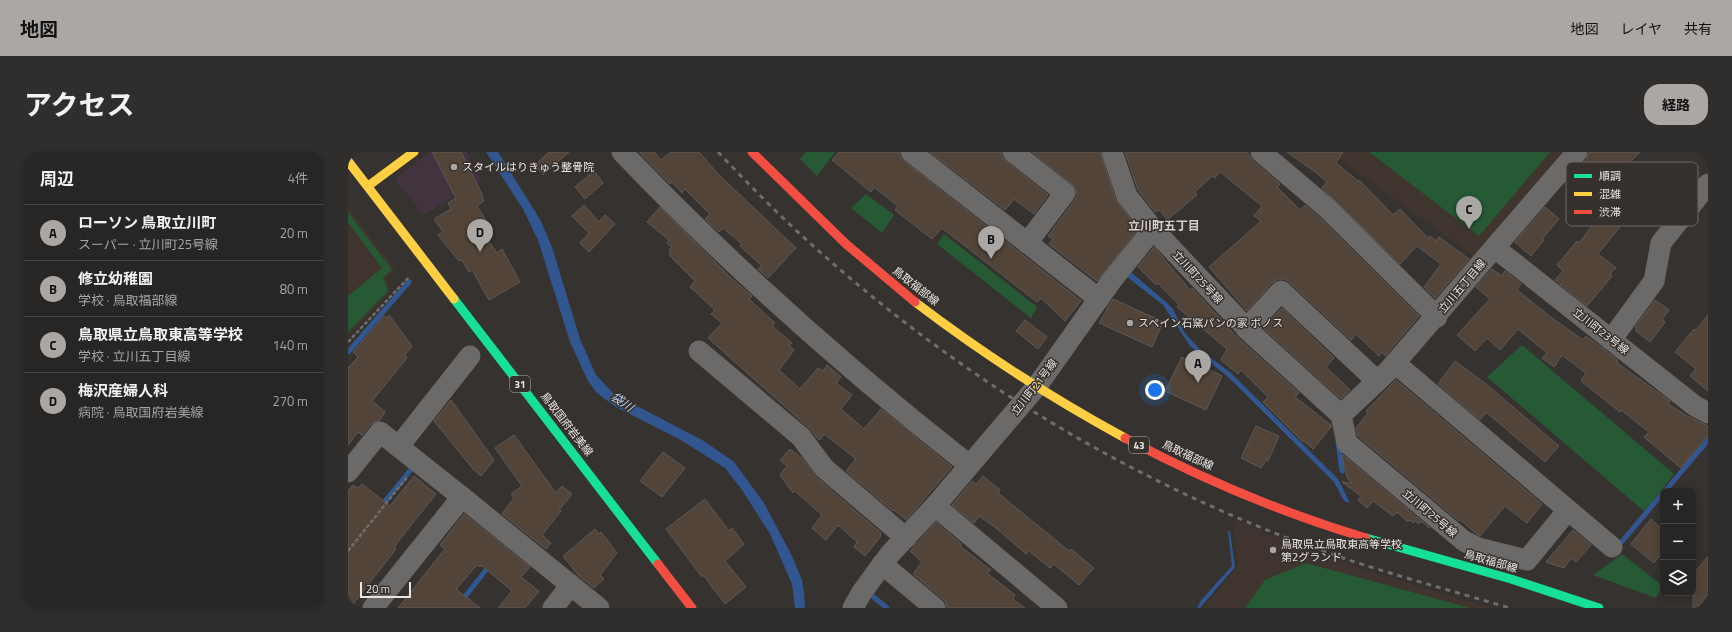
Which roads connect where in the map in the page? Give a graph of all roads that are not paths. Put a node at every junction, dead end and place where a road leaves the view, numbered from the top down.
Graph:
1 (414, 152) edge
2 (622, 152) edge
3 (752, 152) edge
4 (911, 152) edge
5 (1013, 152) edge
6 (1112, 152) edge
7 (1261, 152) edge
8 (1577, 152) edge
9 (348, 160) edge
10 (1568, 162) edge
11 (1566, 165) edge
12 (1708, 184) edge
13 (368, 186) junction
14 (1698, 197) edge
15 (1675, 226) edge
16 (1153, 229) junction
17 (1027, 243) junction
18 (1495, 248) junction
19 (1098, 298) junction
20 (1436, 317) junction
21 (1246, 329) junction
22 (1611, 340) junction
23 (699, 351) dead end
24 (470, 356) dead end
25 (1395, 363) junction
26 (1377, 381) junction
27 (1038, 386) junction
28 (1708, 413) edge
29 (1341, 415) junction
30 (399, 446) junction
31 (969, 465) junction
32 (348, 472) edge
33 (462, 497) junction
34 (935, 506) junction
35 (1568, 510) junction
36 (906, 538) junction
37 (1612, 547) dead end
38 (1526, 560) junction
39 (882, 564) junction
40 (1511, 579) junction
41 (571, 585) junction
42 (685, 605) edge
43 (373, 608) edge
44 (553, 608) edge
45 (599, 608) edge
46 (853, 608) edge
47 (935, 608) edge
48 (1057, 608) edge
49 (1599, 608) edge

1 - 13 main road
2 - 31 street
3 - 27 main road, 鳥取福部線 / 43
4 - 17 street
5 - 17 street
6 - 16 street
7 - 20 street
8 - 10 street, 立川五丁目線
9 - 13 main road, 鳥取国府岩美線 / 31
11 - 18 street, 立川五丁目線
12 - 14 street
13 - 42 main road, 鳥取国府岩美線 / 31
15 - 22 street
16 - 19 street, 立川町21号線
16 - 21 street, 立川町25号線
17 - 19 street
18 - 20 street, 立川五丁目線
18 - 22 street, 立川町23号線
19 - 27 street, 立川町21号線
20 - 25 street, 立川五丁目線
21 - 26 street
21 - 29 street, 立川町25号線
22 - 28 street, 立川町23号線
23 - 36 street
24 - 30 street
25 - 26 street, 立川五丁目線
25 - 35 street
26 - 29 street, 立川五丁目線
27 - 31 street, 立川町21号線
27 - 40 main road, 鳥取福部線 / 43
29 - 38 street, 立川町25号線
30 - 32 street
30 - 33 street
31 - 34 street, 立川町21号線
33 - 41 street
33 - 43 street
34 - 36 street, 立川町21号線
34 - 48 street
35 - 37 street
35 - 38 street
36 - 39 street, 立川町21号線
38 - 40 street
39 - 46 street, 立川町21号線
39 - 47 street
40 - 49 main road, 鳥取福部線 / 43
41 - 44 street
41 - 45 street

